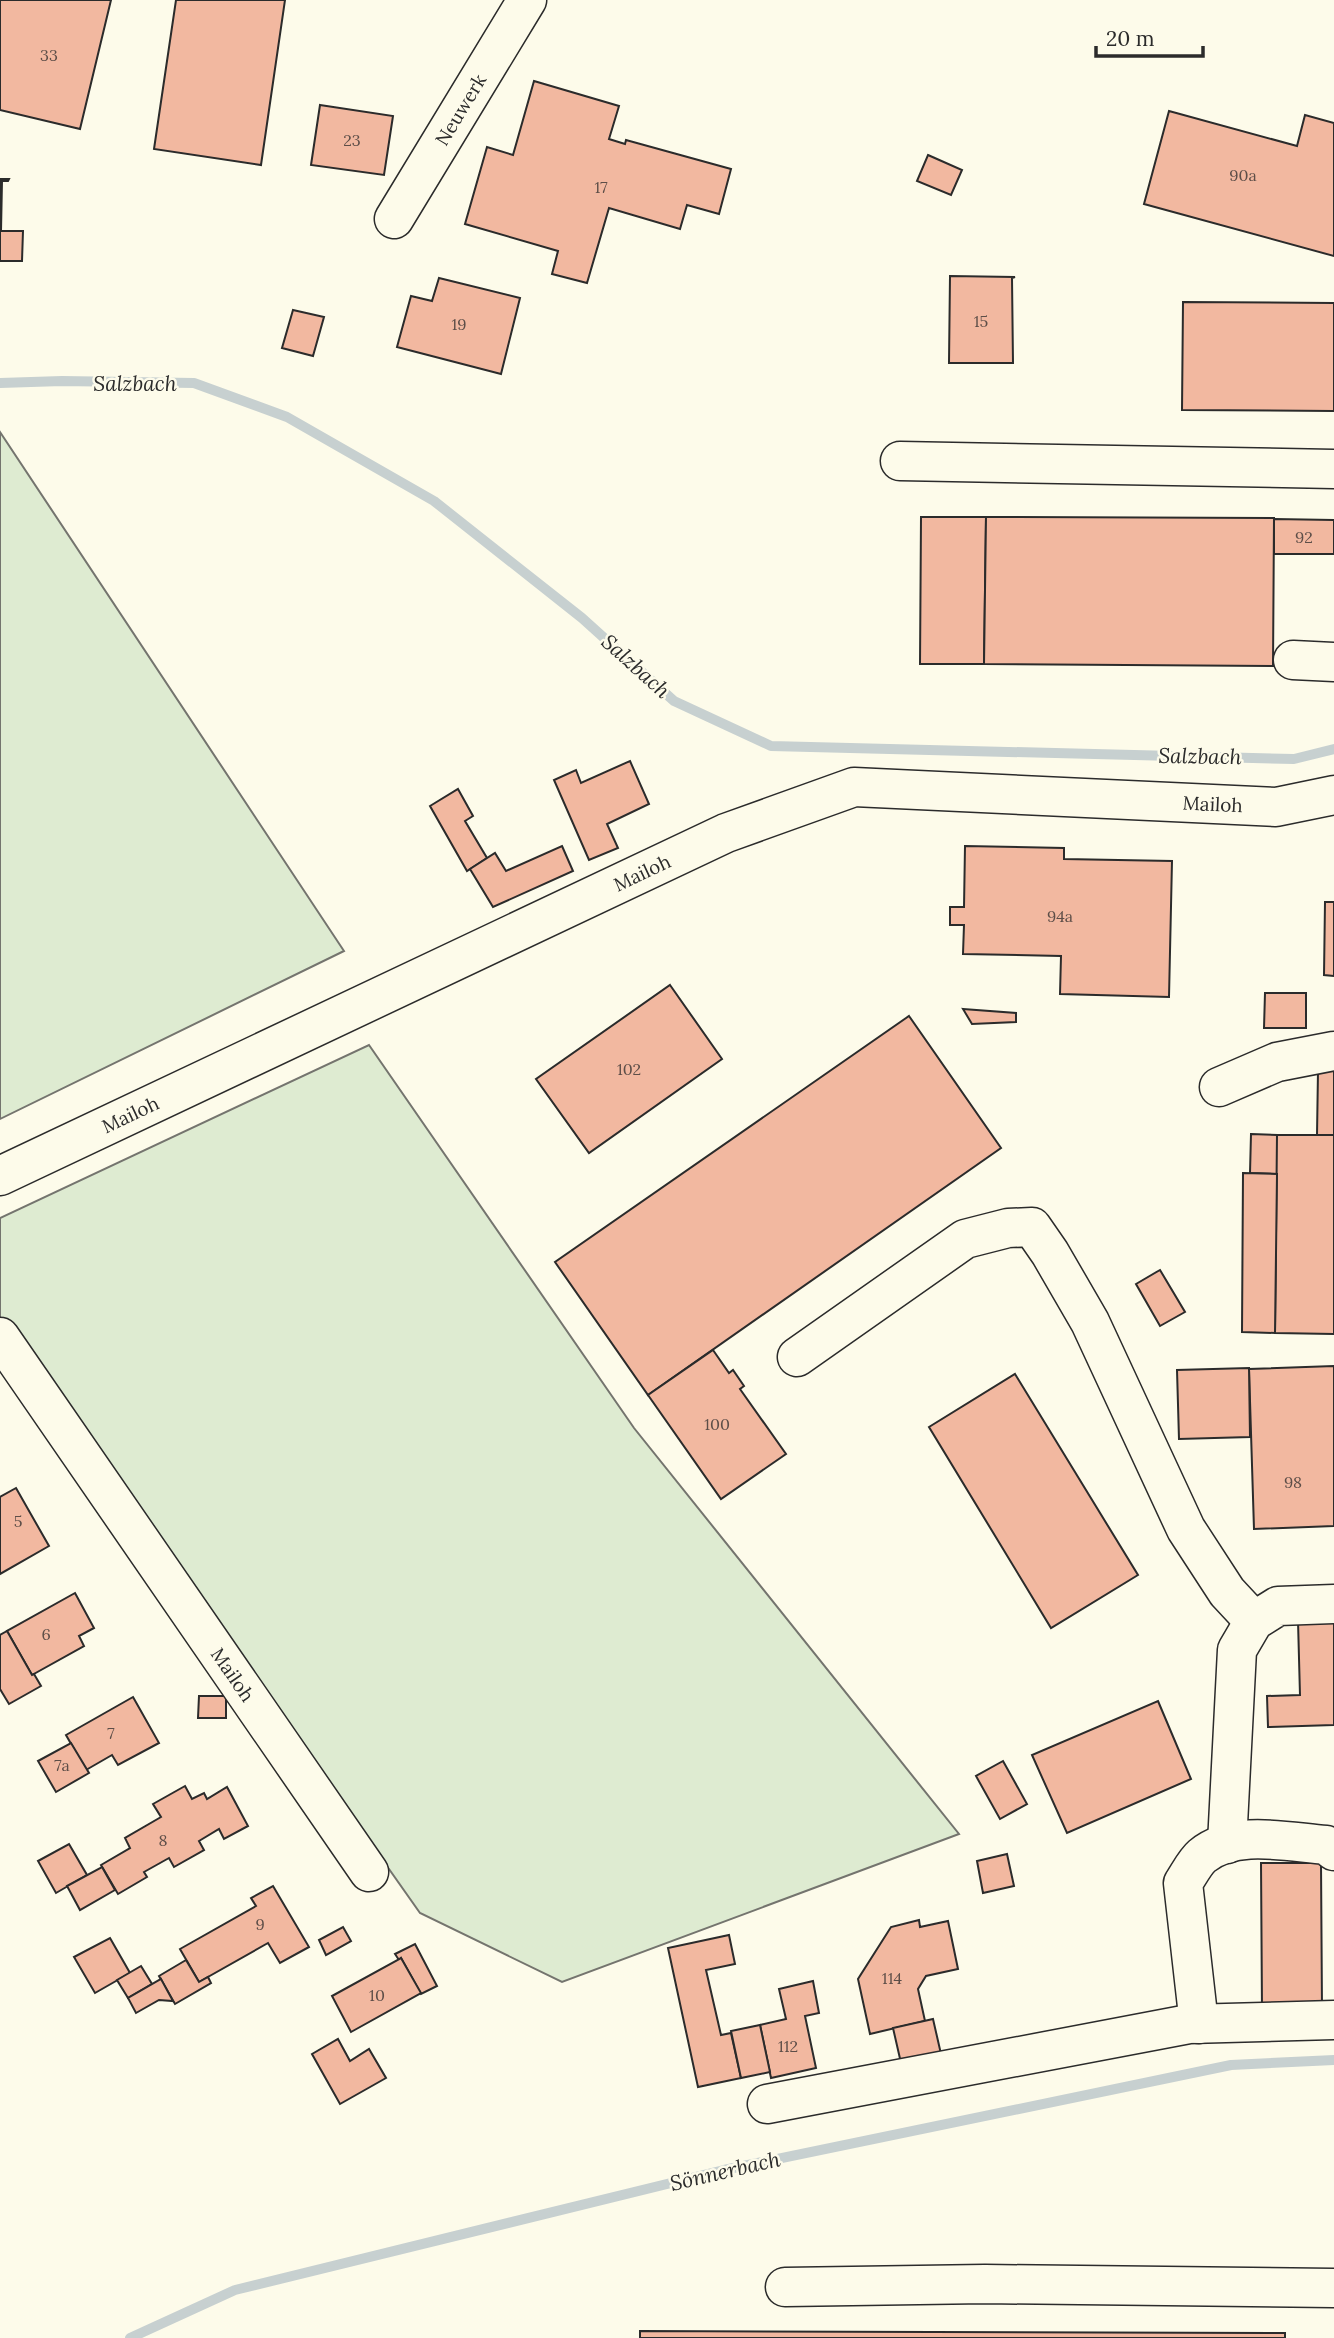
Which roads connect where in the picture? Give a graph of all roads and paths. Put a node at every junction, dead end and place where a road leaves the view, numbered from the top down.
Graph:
1 (527, 0) edge
2 (394, 219) dead end
3 (900, 461) dead end
4 (1334, 469) edge
5 (1293, 660) dead end
6 (1334, 662) edge
7 (1334, 795) edge
8 (1334, 1051) edge
9 (1219, 1087) dead end
10 (0, 1176) edge
11 (0, 1337) edge
12 (797, 1357) dead end
13 (1334, 1604) edge
14 (1254, 1621) junction
15 (1227, 1844) junction
16 (1334, 1851) edge
17 (369, 1872) dead end
18 (1334, 2020) edge
19 (1199, 2024) junction
20 (767, 2104) dead end
21 (785, 2287) dead end
22 (1334, 2288) edge

1 - 2 street, Neuwerk
3 - 4 street
5 - 6 street
7 - 10 street, Mailoh
8 - 9 street
11 - 17 street, Mailoh
12 - 14 street
13 - 14 street
14 - 15 street
15 - 16 street
15 - 19 street
18 - 19 street
19 - 20 street
21 - 22 street

